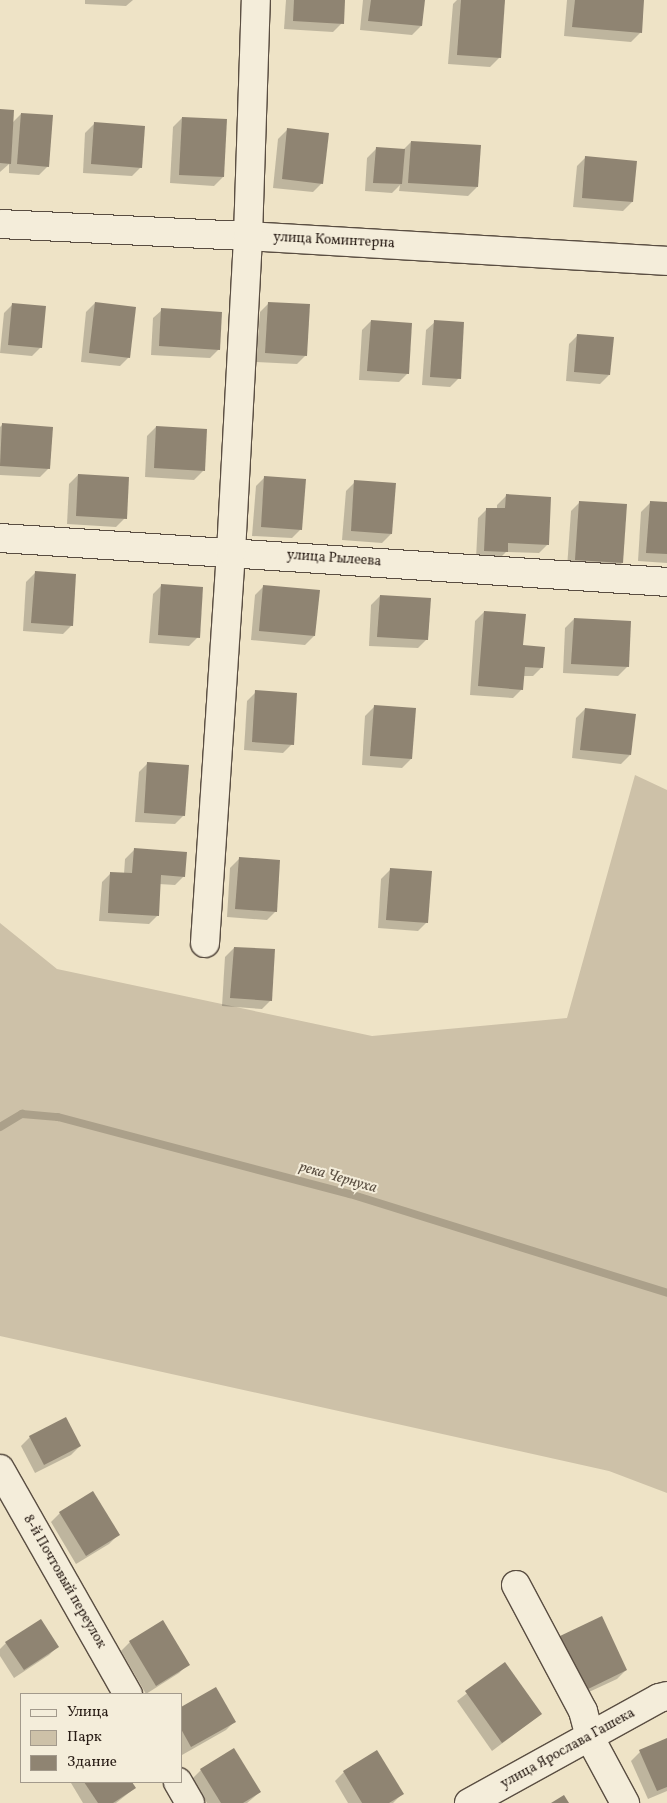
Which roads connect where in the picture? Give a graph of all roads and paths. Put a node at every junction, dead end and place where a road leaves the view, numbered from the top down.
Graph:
1 (256, 0) edge
2 (0, 224) edge
3 (248, 236) junction
4 (667, 261) edge
5 (0, 538) edge
6 (231, 552) junction
7 (667, 582) edge
8 (205, 943) dead end
9 (0, 1469) edge
10 (516, 1586) dead end
11 (127, 1693) edge
12 (667, 1696) edge
13 (590, 1738) junction
14 (179, 1783) edge
15 (190, 1803) edge
16 (469, 1803) edge
17 (625, 1803) edge

1 - 3 street
2 - 3 street, улица Коминтерна
3 - 4 street, улица Коминтерна
3 - 6 street
5 - 6 street, улица Рылеева
6 - 7 street, улица Рылеева
6 - 8 street
9 - 11 street, 8-й Почтовый переулок
10 - 13 street
12 - 13 street, улица Ярослава Гашека
13 - 16 street, улица Ярослава Гашека
13 - 17 street
14 - 15 street

